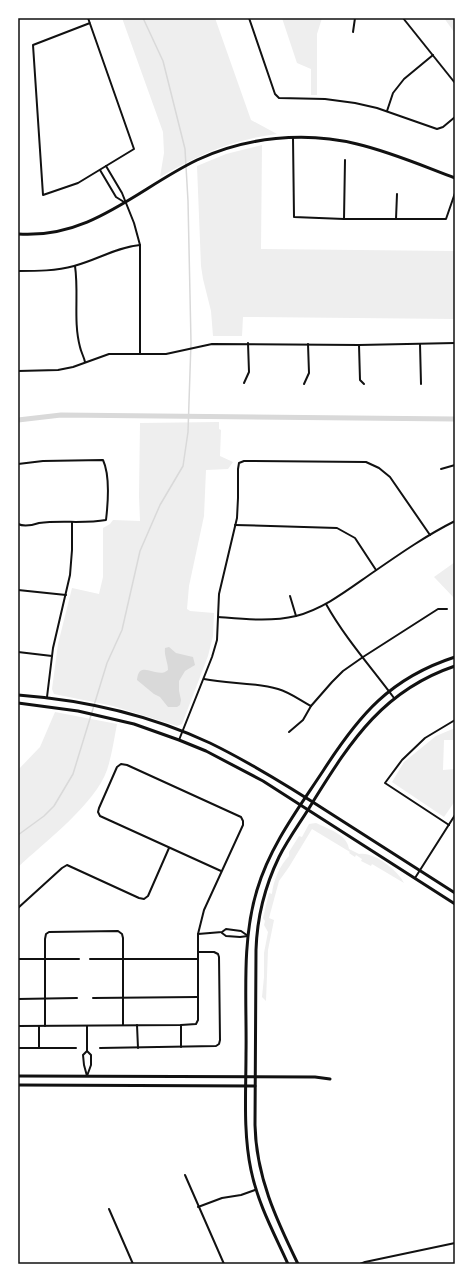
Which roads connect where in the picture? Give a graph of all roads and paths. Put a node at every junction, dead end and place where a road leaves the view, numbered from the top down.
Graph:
1 (88, 18) edge
2 (249, 18) edge
3 (355, 18) edge
4 (403, 18) edge
5 (90, 23) junction
6 (353, 32) dead end
7 (433, 55) junction
8 (455, 83) edge
9 (387, 111) junction
10 (455, 117) edge
11 (293, 138) junction
12 (345, 160) dead end
13 (106, 166) junction
14 (100, 170) junction
15 (455, 178) edge
16 (455, 193) edge
17 (397, 194) dead end
18 (125, 203) junction
19 (344, 219) junction
20 (396, 219) junction
21 (18, 234) edge
22 (140, 245) junction
23 (74, 266) junction
24 (18, 271) edge
25 (248, 343) junction
26 (455, 343) edge
27 (308, 344) junction
28 (359, 344) junction
29 (420, 344) junction
30 (140, 354) junction
31 (85, 362) junction
32 (18, 370) edge
33 (244, 383) dead end
34 (304, 384) dead end
35 (364, 384) dead end
36 (421, 384) dead end
37 (18, 464) edge
38 (455, 465) edge
39 (441, 469) dead end
40 (455, 521) edge
41 (72, 522) junction
42 (18, 525) edge
43 (235, 525) junction
44 (430, 535) junction
45 (376, 570) junction
46 (18, 590) edge
47 (66, 595) junction
48 (290, 596) dead end
49 (326, 604) junction
50 (447, 609) dead end
51 (296, 616) junction
52 (218, 617) junction
53 (18, 652) edge
54 (52, 656) junction
55 (363, 657) junction
56 (455, 657) edge
57 (455, 666) edge
58 (204, 679) junction
59 (389, 691) junction
60 (18, 695) edge
61 (47, 697) junction
62 (394, 698) junction
63 (18, 704) edge
64 (311, 706) junction
65 (455, 720) edge
66 (182, 732) junction
67 (289, 732) dead end
68 (180, 740) junction
69 (305, 797) junction
70 (313, 802) junction
71 (300, 805) junction
72 (308, 810) junction
73 (455, 815) edge
74 (449, 825) junction
75 (169, 848) junction
76 (420, 870) junction
77 (221, 871) junction
78 (415, 878) junction
79 (455, 893) edge
80 (455, 904) edge
81 (18, 908) edge
82 (222, 932) junction
83 (198, 934) junction
84 (248, 936) junction
85 (256, 937) junction
86 (198, 952) junction
87 (18, 959) edge
88 (45, 959) junction
89 (79, 959) dead end
90 (90, 959) dead end
91 (123, 959) junction
92 (198, 959) junction
93 (198, 997) junction
94 (77, 998) dead end
95 (92, 998) dead end
96 (123, 998) junction
97 (18, 999) edge
98 (45, 999) junction
99 (123, 1025) junction
100 (137, 1025) junction
101 (181, 1025) junction
102 (18, 1026) edge
103 (39, 1026) junction
104 (45, 1026) junction
105 (87, 1026) junction
106 (181, 1047) junction
107 (18, 1048) edge
108 (39, 1048) junction
109 (76, 1048) dead end
110 (100, 1048) dead end
111 (138, 1048) junction
112 (87, 1051) junction
113 (18, 1076) edge
114 (87, 1076) junction
115 (246, 1077) junction
116 (255, 1077) junction
117 (330, 1079) dead end
118 (18, 1085) edge
119 (87, 1085) junction
120 (246, 1086) junction
121 (255, 1086) junction
122 (185, 1176) dead end
123 (255, 1190) junction
124 (198, 1207) junction
125 (109, 1209) dead end
126 (455, 1244) edge
127 (133, 1264) edge
128 (224, 1264) edge
129 (288, 1264) edge
130 (298, 1264) edge
131 (360, 1264) edge

1 - 5 street
2 - 9 street
3 - 6 street
4 - 7 street
5 - 13 street
5 - 14 street
7 - 8 street
7 - 9 street
9 - 10 street
11 - 15 street
11 - 18 street
11 - 19 street
12 - 19 street
13 - 14 street
13 - 18 street
14 - 18 street
16 - 20 street
17 - 20 street
18 - 21 street
18 - 22 street
19 - 20 street
22 - 23 street
22 - 30 street
23 - 24 street
23 - 31 street
25 - 27 street
25 - 30 street
25 - 33 street
26 - 29 street
27 - 28 street
27 - 34 street
28 - 29 street
28 - 35 street
29 - 36 street
30 - 31 street
31 - 32 street
37 - 41 street
38 - 39 street
40 - 44 street
41 - 42 street
41 - 47 street
43 - 44 street
43 - 45 street
43 - 52 street
44 - 45 street
45 - 49 street
46 - 47 street
47 - 54 street
48 - 51 street
49 - 51 street
49 - 55 street
50 - 55 street
51 - 52 street
52 - 58 street
53 - 54 street
54 - 61 street
55 - 59 street
55 - 64 street
56 - 59 street
57 - 62 street
58 - 64 street
58 - 66 street
59 - 62 street
59 - 69 street
60 - 61 street
61 - 66 street
62 - 70 street
63 - 68 street
64 - 67 street
65 - 74 street
66 - 68 street
66 - 69 street
68 - 71 street
69 - 70 street
69 - 71 street
70 - 72 street
70 - 76 street
71 - 72 street
71 - 84 street
72 - 78 street
72 - 85 street
73 - 74 street
74 - 76 street
75 - 77 street
75 - 77 street
75 - 81 street
76 - 78 street
76 - 79 street
77 - 83 street
78 - 80 street
82 - 83 street
82 - 84 street
82 - 84 street
83 - 86 street
84 - 85 street
84 - 115 street
85 - 116 street
86 - 92 street
86 - 106 street
87 - 88 street
88 - 89 street
88 - 91 street
88 - 98 street
90 - 91 street
91 - 92 street
91 - 96 street
92 - 93 street
93 - 96 street
93 - 101 street
94 - 98 street
95 - 96 street
96 - 99 street
97 - 98 street
98 - 104 street
99 - 100 street
99 - 105 street
100 - 101 street
100 - 111 street
101 - 106 street
102 - 103 street
103 - 104 street
103 - 108 street
104 - 105 street
105 - 112 street
106 - 111 street
107 - 108 street
108 - 109 street
110 - 111 street
112 - 114 street
112 - 114 street
113 - 114 street
114 - 115 street
114 - 119 street
115 - 116 street
115 - 120 street
116 - 117 street
116 - 121 street
118 - 119 street
119 - 120 street
120 - 121 street
120 - 123 street
121 - 130 street
122 - 124 street
123 - 124 street
123 - 129 street
124 - 128 street
125 - 127 street
126 - 131 street

